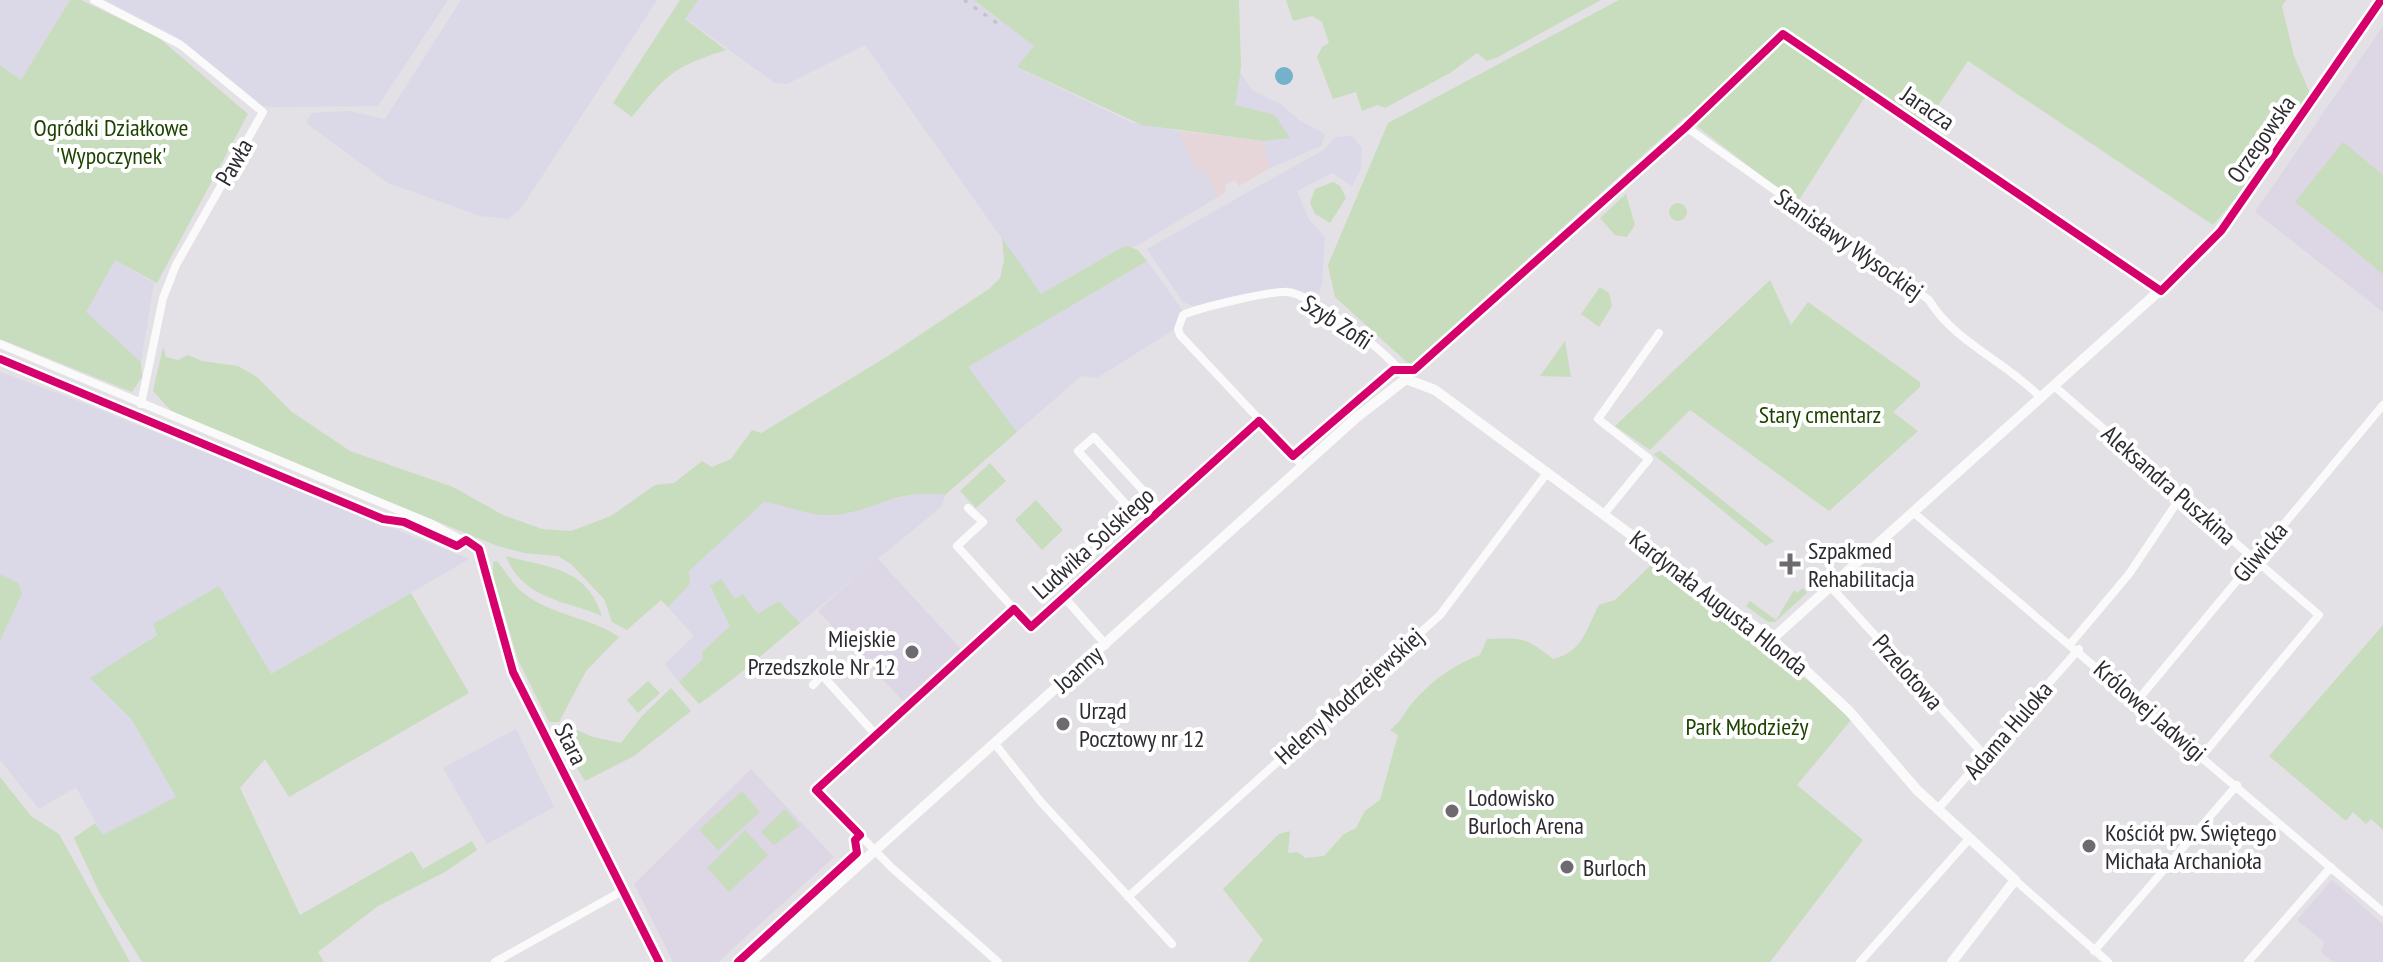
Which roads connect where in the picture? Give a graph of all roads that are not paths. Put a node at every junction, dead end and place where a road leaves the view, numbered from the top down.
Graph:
1 (94, 0) edge
2 (2381, 0) edge
3 (1686, 127) junction
4 (2161, 291) junction
5 (1659, 333) dead end
6 (0, 344) edge
7 (1406, 379) junction
8 (2054, 386) junction
9 (2041, 398) junction
10 (141, 404) junction
11 (2383, 405) edge
12 (1259, 421) junction
13 (1303, 466) junction
14 (1547, 473) junction
15 (2182, 495) junction
16 (968, 508) dead end
17 (1160, 509) junction
18 (1914, 513) junction
19 (1604, 514) junction
20 (1102, 534) dead end
21 (2254, 558) junction
22 (1831, 587) junction
23 (1064, 597) junction
24 (1014, 609) junction
25 (1772, 639) junction
26 (1106, 645) junction
27 (2075, 646) junction
28 (813, 685) dead end
29 (2137, 701) junction
30 (876, 735) junction
31 (995, 744) junction
32 (1985, 756) junction
33 (2202, 756) junction
34 (2237, 785) junction
35 (1937, 810) junction
36 (1969, 839) junction
37 (876, 851) junction
38 (2331, 867) junction
39 (2015, 880) junction
40 (622, 891) junction
41 (1128, 897) junction
42 (2383, 912) edge
43 (1172, 944) dead end
44 (2094, 951) junction
45 (495, 962) edge
46 (659, 962) edge
47 (751, 962) edge
48 (998, 962) edge
49 (1860, 962) edge
50 (1952, 962) edge
51 (2108, 962) edge
52 (2248, 962) edge

1 - 10 street, Pawła
2 - 4 street, Orzegowska
3 - 4 street, Jaracza
3 - 7 street
3 - 9 street, Stanisławy Wysockiej
4 - 8 street, Orzegowska
5 - 19 street
6 - 10 street, Stara
7 - 12 street, Szyb Zofii
7 - 13 street, Joanny
7 - 14 street, Kardynała Augusta Hlonda
8 - 9 street, Orzegowska
8 - 15 street, Aleksandra Puszkina
9 - 18 street, Orzegowska
10 - 40 street, Stara
11 - 21 street, Gliwicka
12 - 13 street
12 - 17 street, Ludwika Solskiego
13 - 26 street, Joanny
14 - 19 street, Kardynała Augusta Hlonda
14 - 41 street, Heleny Modrzejewskiej
15 - 21 street, Aleksandra Puszkina
15 - 27 street, Adama Huloka
16 - 24 street
17 - 20 street
17 - 23 street, Ludwika Solskiego
18 - 22 street, Orzegowska
18 - 27 street, Królowej Jadwigi
19 - 25 street, Kardynała Augusta Hlonda
21 - 29 street, Gliwicka
21 - 33 street, Aleksandra Puszkina
22 - 25 street, Orzegowska
22 - 32 street, Przelotowa
23 - 24 street, Ludwika Solskiego
23 - 26 street
24 - 30 street, Ludwika Solskiego
25 - 35 street, Kardynała Augusta Hlonda
26 - 31 street, Joanny
27 - 29 street, Królowej Jadwigi
27 - 32 street, Adama Huloka
28 - 30 street
29 - 33 street, Królowej Jadwigi
30 - 37 street, Ludwika Solskiego
31 - 37 street, Joanny
31 - 41 street
32 - 35 street, Adama Huloka
33 - 34 street, Królowej Jadwigi
34 - 38 street, Królowej Jadwigi
34 - 44 street
35 - 36 street, Kardynała Augusta Hlonda
36 - 39 street, Kardynała Augusta Hlonda
36 - 49 street
37 - 47 street, Joanny
37 - 48 street, Ludwika Solskiego
38 - 42 street, Królowej Jadwigi
38 - 52 street
39 - 44 street, Kardynała Augusta Hlonda
39 - 50 street
40 - 45 street
40 - 46 street, Stara
41 - 43 street
44 - 51 street, Kardynała Augusta Hlonda

